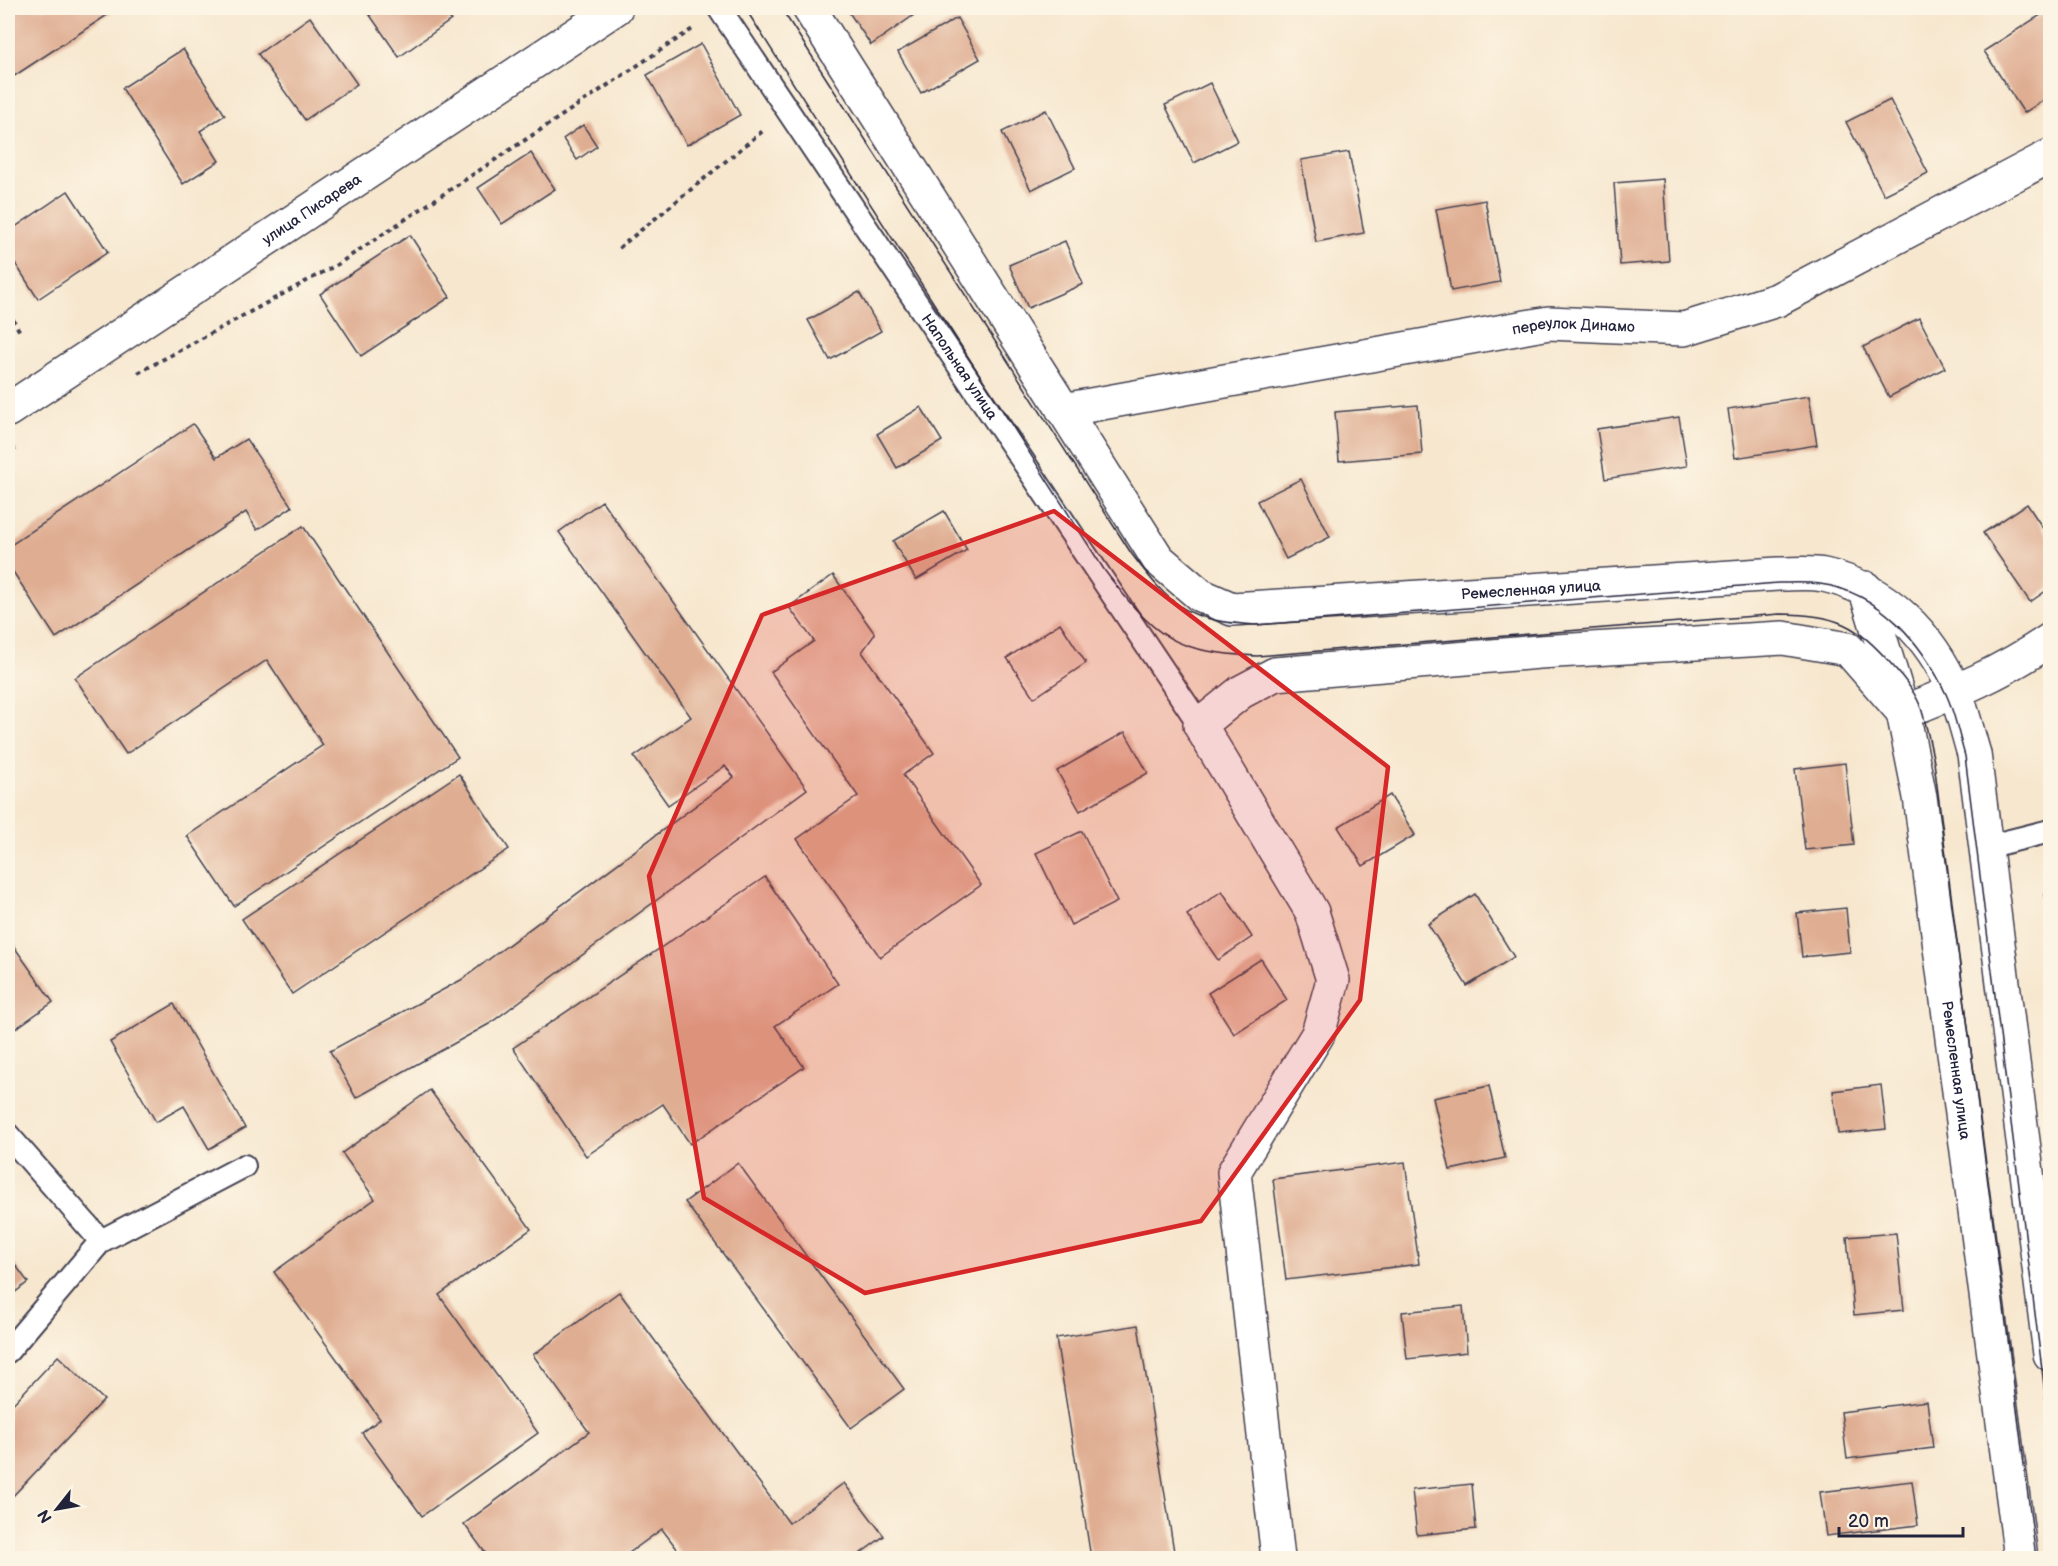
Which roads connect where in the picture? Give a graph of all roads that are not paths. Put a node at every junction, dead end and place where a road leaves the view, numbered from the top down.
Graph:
1 (616, 8) edge
2 (719, 8) edge
3 (809, 8) edge
4 (2050, 156) edge
5 (8, 410) edge
6 (1063, 410) junction
7 (1865, 588) junction
8 (2050, 640) edge
9 (1955, 693) junction
10 (1903, 712) junction
11 (1200, 725) junction
12 (2050, 831) edge
13 (1986, 847) junction
14 (8, 1135) edge
15 (244, 1166) dead end
16 (101, 1240) junction
17 (8, 1351) edge
18 (2050, 1354) edge
19 (1278, 1558) edge
20 (2021, 1558) edge

1 - 5 street, улица Писарева
2 - 11 lane, Напольная улица
3 - 6 street
4 - 6 street, переулок Динамо
6 - 7 street, Ремесленная улица
7 - 9 street, Ремесленная улица
7 - 10 street, Ремесленная улица
8 - 9 street
9 - 10 street
9 - 13 street, Ремесленная улица
10 - 11 street
10 - 20 street, Ремесленная улица
11 - 19 street
12 - 13 lane
13 - 18 street, Ремесленная улица
14 - 16 lane
15 - 16 lane
16 - 17 lane

